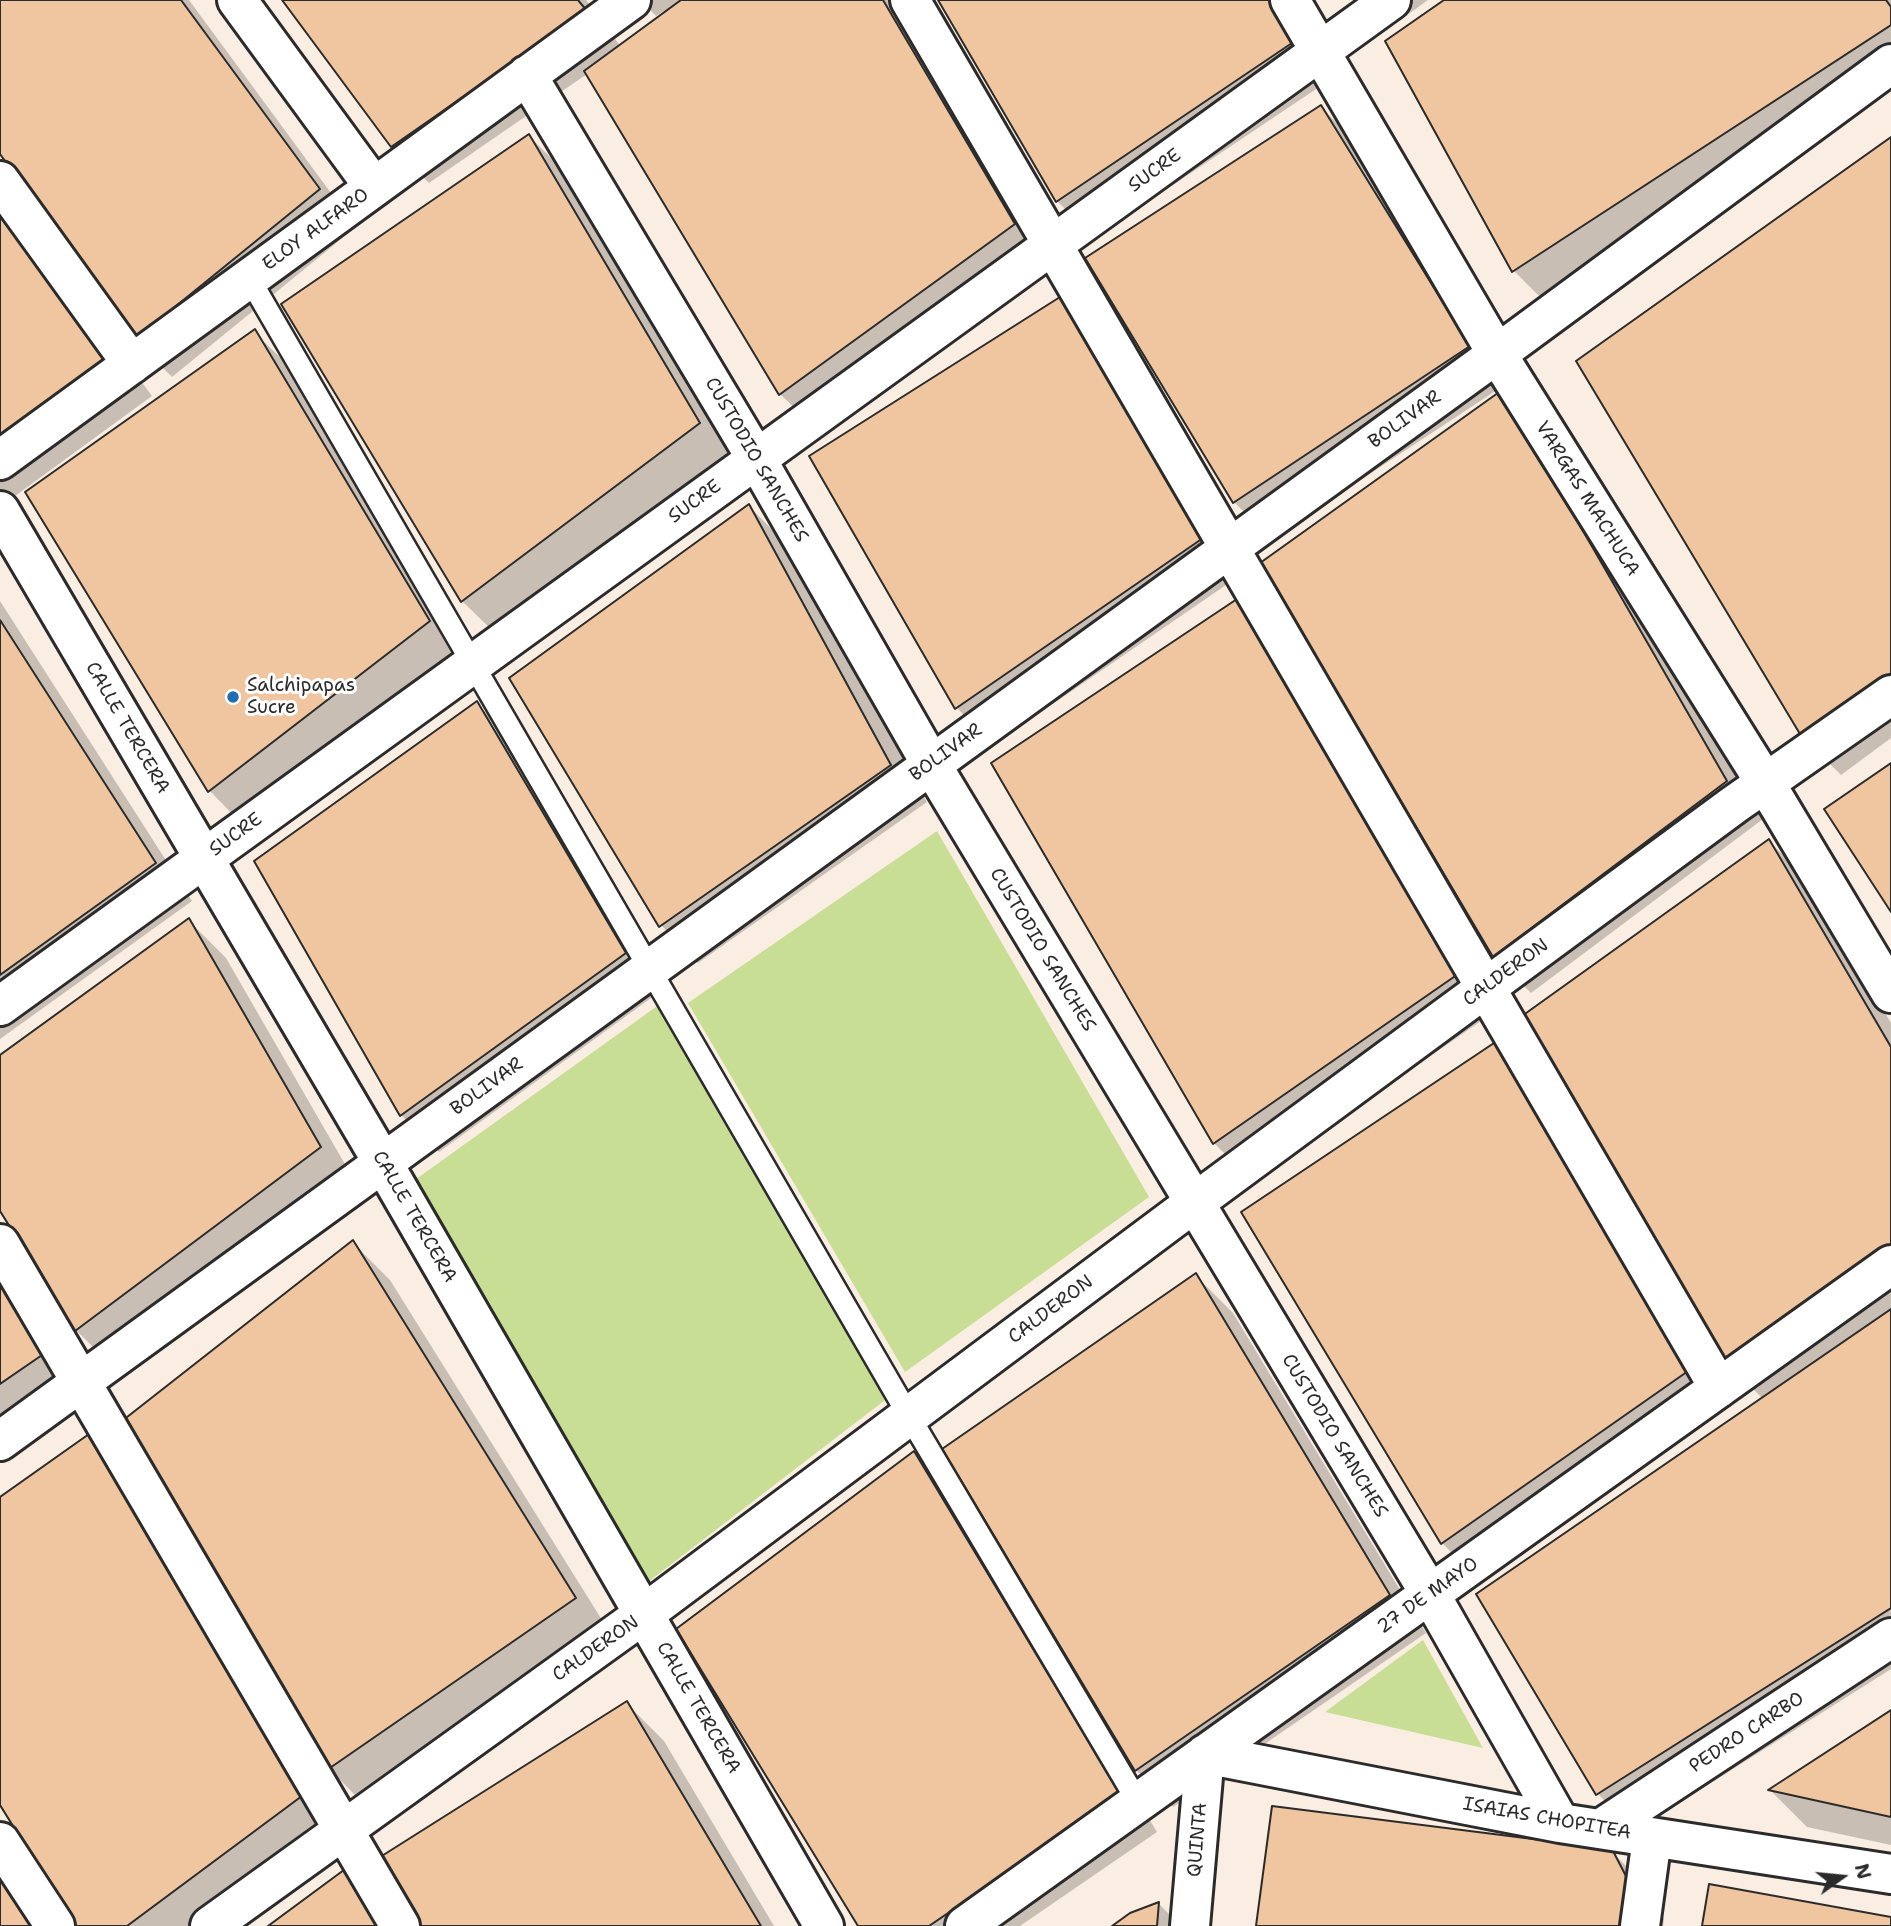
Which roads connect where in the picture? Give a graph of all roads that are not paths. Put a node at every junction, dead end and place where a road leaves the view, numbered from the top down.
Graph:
1 (237, 0) edge
2 (911, 0) edge
3 (1290, 0) edge
4 (1391, 0) edge
5 (617, 4) edge
6 (1320, 52) junction
7 (1891, 64) edge
8 (527, 75) junction
9 (0, 181) edge
10 (374, 187) junction
11 (1053, 245) junction
12 (249, 278) junction
13 (1497, 354) junction
14 (132, 363) junction
15 (756, 458) junction
16 (0, 460) edge
17 (0, 511) edge
18 (1229, 547) junction
19 (473, 663) junction
20 (1891, 695) edge
21 (931, 764) junction
22 (1766, 784) junction
23 (203, 859) junction
24 (650, 968) junction
25 (1486, 988) junction
26 (1891, 993) edge
27 (0, 1006) edge
28 (383, 1163) junction
29 (1194, 1203) junction
30 (0, 1244) edge
31 (1891, 1265) edge
32 (81, 1382) junction
33 (1719, 1388) junction
34 (909, 1416) junction
35 (0, 1441) edge
36 (1430, 1594) junction
37 (644, 1614) junction
38 (1891, 1638) edge
39 (1205, 1754) junction
40 (1138, 1802) junction
41 (1560, 1822) junction
42 (1602, 1828) junction
43 (344, 1829) junction
44 (1652, 1838) junction
45 (0, 1842) edge
46 (1891, 1874) edge
47 (55, 1926) edge
48 (211, 1926) edge
49 (400, 1926) edge
50 (824, 1926) edge
51 (965, 1926) edge
52 (1190, 1926) edge
53 (1640, 1926) edge

1 - 10 street
2 - 11 street
3 - 6 street, VARGAS MACHUCA
4 - 6 street, SUCRE
5 - 8 street, ELOY ALFARO
6 - 11 street, SUCRE
6 - 13 street, VARGAS MACHUCA
7 - 13 street, BOLIVAR
8 - 10 street, ELOY ALFARO
8 - 15 street, CUSTODIO SANCHES
9 - 14 street
10 - 12 street, ELOY ALFARO
11 - 15 street, SUCRE
11 - 18 street
12 - 14 street, ELOY ALFARO
12 - 19 lane
13 - 18 street, BOLIVAR
13 - 22 street, VARGAS MACHUCA
14 - 16 street, ELOY ALFARO
15 - 19 street, SUCRE
15 - 21 street, CUSTODIO SANCHES
17 - 23 street, CALLE TERCERA
18 - 21 street, BOLIVAR
18 - 25 street
19 - 23 street, SUCRE
19 - 24 lane
20 - 22 street, CALDERON
21 - 24 street, BOLIVAR
21 - 29 street, CUSTODIO SANCHES
22 - 25 street, CALDERON
22 - 26 street, VARGAS MACHUCA
23 - 27 street, SUCRE
23 - 28 street, CALLE TERCERA
24 - 28 street, BOLIVAR
24 - 34 lane
25 - 29 street, CALDERON
25 - 33 street
28 - 32 street, BOLIVAR
28 - 37 street, CALLE TERCERA
29 - 34 street, CALDERON
29 - 36 street, CUSTODIO SANCHES
30 - 32 street
31 - 33 street, 27 DE MAYO
32 - 35 street, BOLIVAR
32 - 43 street
33 - 36 street, 27 DE MAYO
34 - 37 street, CALDERON
34 - 40 lane
36 - 39 street, 27 DE MAYO
36 - 41 street, CUSTODIO SANCHES
37 - 43 street, CALDERON
37 - 50 street, CALLE TERCERA
38 - 42 street, PEDRO CARBO
39 - 40 street, 27 DE MAYO
39 - 41 street, ISAIAS CHOPITEA
39 - 52 street, QUINTA
40 - 51 street, 27 DE MAYO
41 - 42 street, ISAIAS CHOPITEA
42 - 44 street, ISAIAS CHOPITEA
43 - 48 street, CALDERON
43 - 49 street
44 - 46 street, ISAIAS CHOPITEA
44 - 53 street
45 - 47 street

